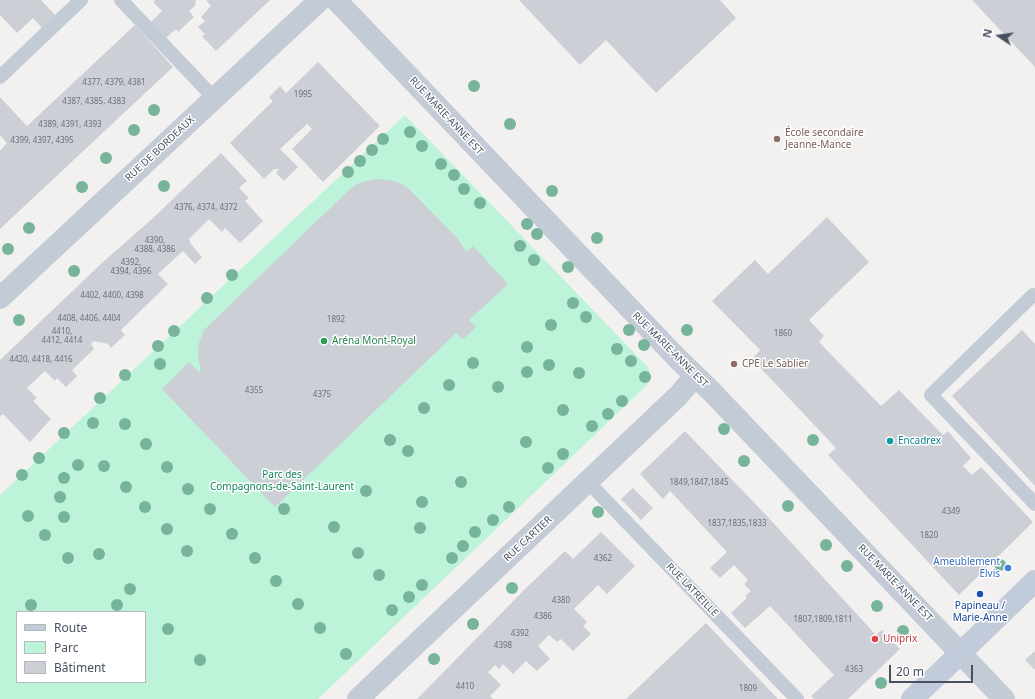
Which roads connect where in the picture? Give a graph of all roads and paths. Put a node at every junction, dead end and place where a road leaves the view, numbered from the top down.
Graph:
1 (81, 0) edge
2 (121, 0) edge
3 (320, 0) edge
4 (336, 0) edge
5 (0, 77) edge
6 (214, 98) junction
7 (1033, 295) dead end
8 (0, 298) edge
9 (696, 376) junction
10 (588, 482) junction
11 (1035, 504) edge
12 (1035, 581) edge
13 (961, 653) junction
14 (358, 699) edge
15 (796, 699) edge
16 (912, 699) edge
17 (1004, 699) edge

1 - 5 lane
2 - 6 lane
3 - 6 street, RUE DE BORDEAUX
4 - 9 street, RUE MARIE-ANNE EST
6 - 8 street, RUE DE BORDEAUX
7 - 11 lane
9 - 10 street, RUE CARTIER
9 - 13 street, RUE MARIE-ANNE EST
10 - 14 street, RUE CARTIER
10 - 15 lane, RUE LATREILLE
12 - 13 main road
13 - 16 main road
13 - 17 street, RUE MARIE-ANNE EST

